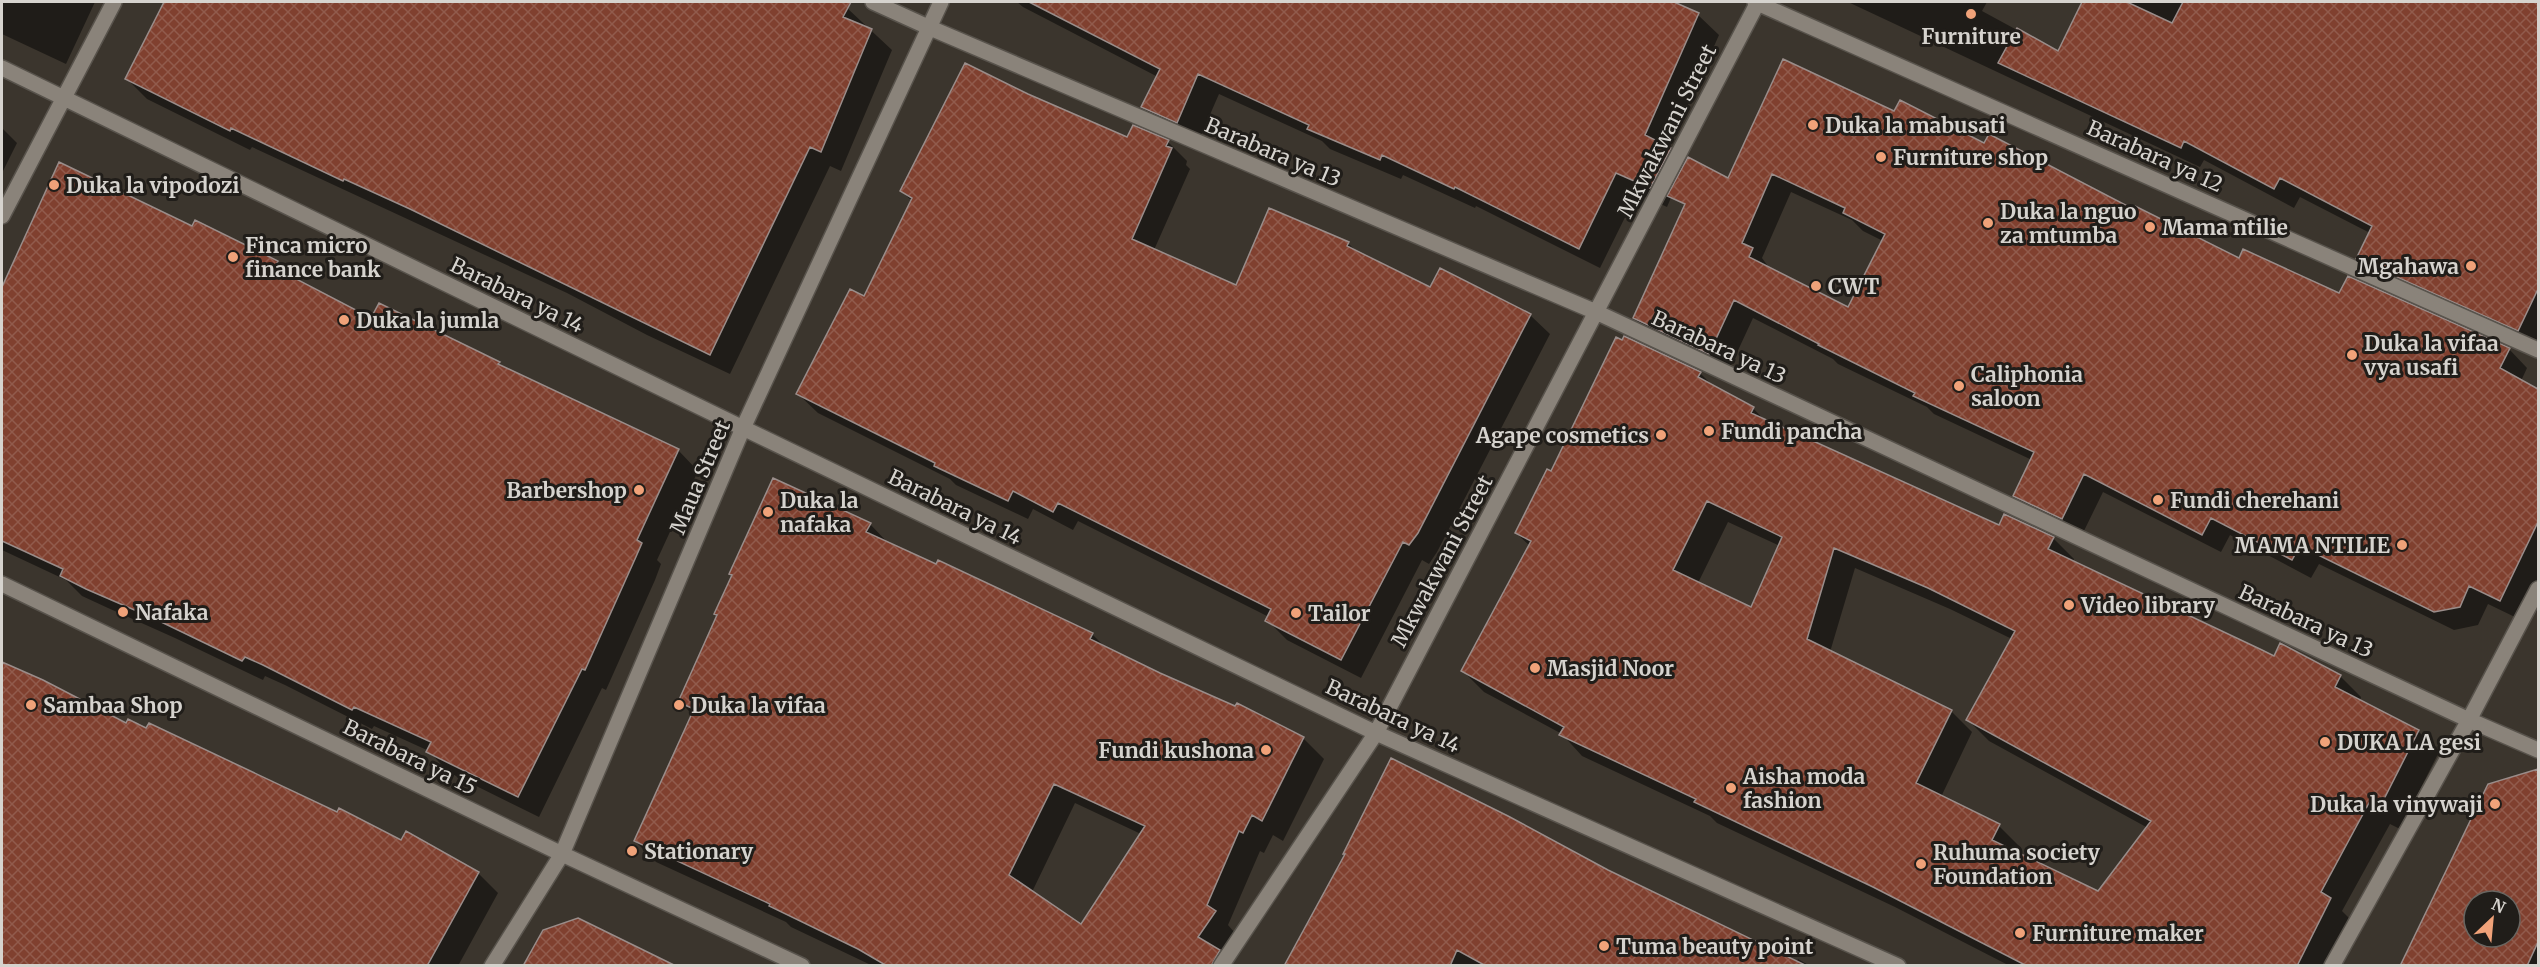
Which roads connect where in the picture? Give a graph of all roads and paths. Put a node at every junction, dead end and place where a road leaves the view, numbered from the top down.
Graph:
1 (114, 2) edge
2 (873, 2) edge
3 (941, 2) edge
4 (1757, 2) edge
5 (928, 27) junction
6 (2, 68) edge
7 (62, 98) junction
8 (2, 216) edge
9 (1596, 312) junction
10 (2538, 350) edge
11 (743, 428) junction
12 (2, 584) edge
13 (2538, 589) edge
14 (2469, 720) junction
15 (1376, 733) junction
16 (2538, 750) edge
17 (562, 854) junction
18 (492, 966) edge
19 (802, 966) edge
20 (1221, 966) edge
21 (1898, 966) edge
22 (2332, 966) edge

1 - 7 street
2 - 5 street, Barabara ya 13
3 - 5 street, Maua Street
4 - 9 street, Mkwakwani Street
4 - 10 street, Barabara ya 12
5 - 9 street, Barabara ya 13
5 - 11 street, Maua Street
6 - 7 street, Barabara ya 14
7 - 8 street
7 - 11 street, Barabara ya 14
9 - 14 street, Barabara ya 13
9 - 15 street, Mkwakwani Street
11 - 15 street, Barabara ya 14
11 - 17 street, Maua Street
12 - 17 street, Barabara ya 15
13 - 14 street
14 - 16 street, Barabara ya 13
14 - 22 street
15 - 20 street, Mkwakwani Street
15 - 21 street, Barabara ya 14
17 - 18 street, Maua Street
17 - 19 street, Barabara ya 15

